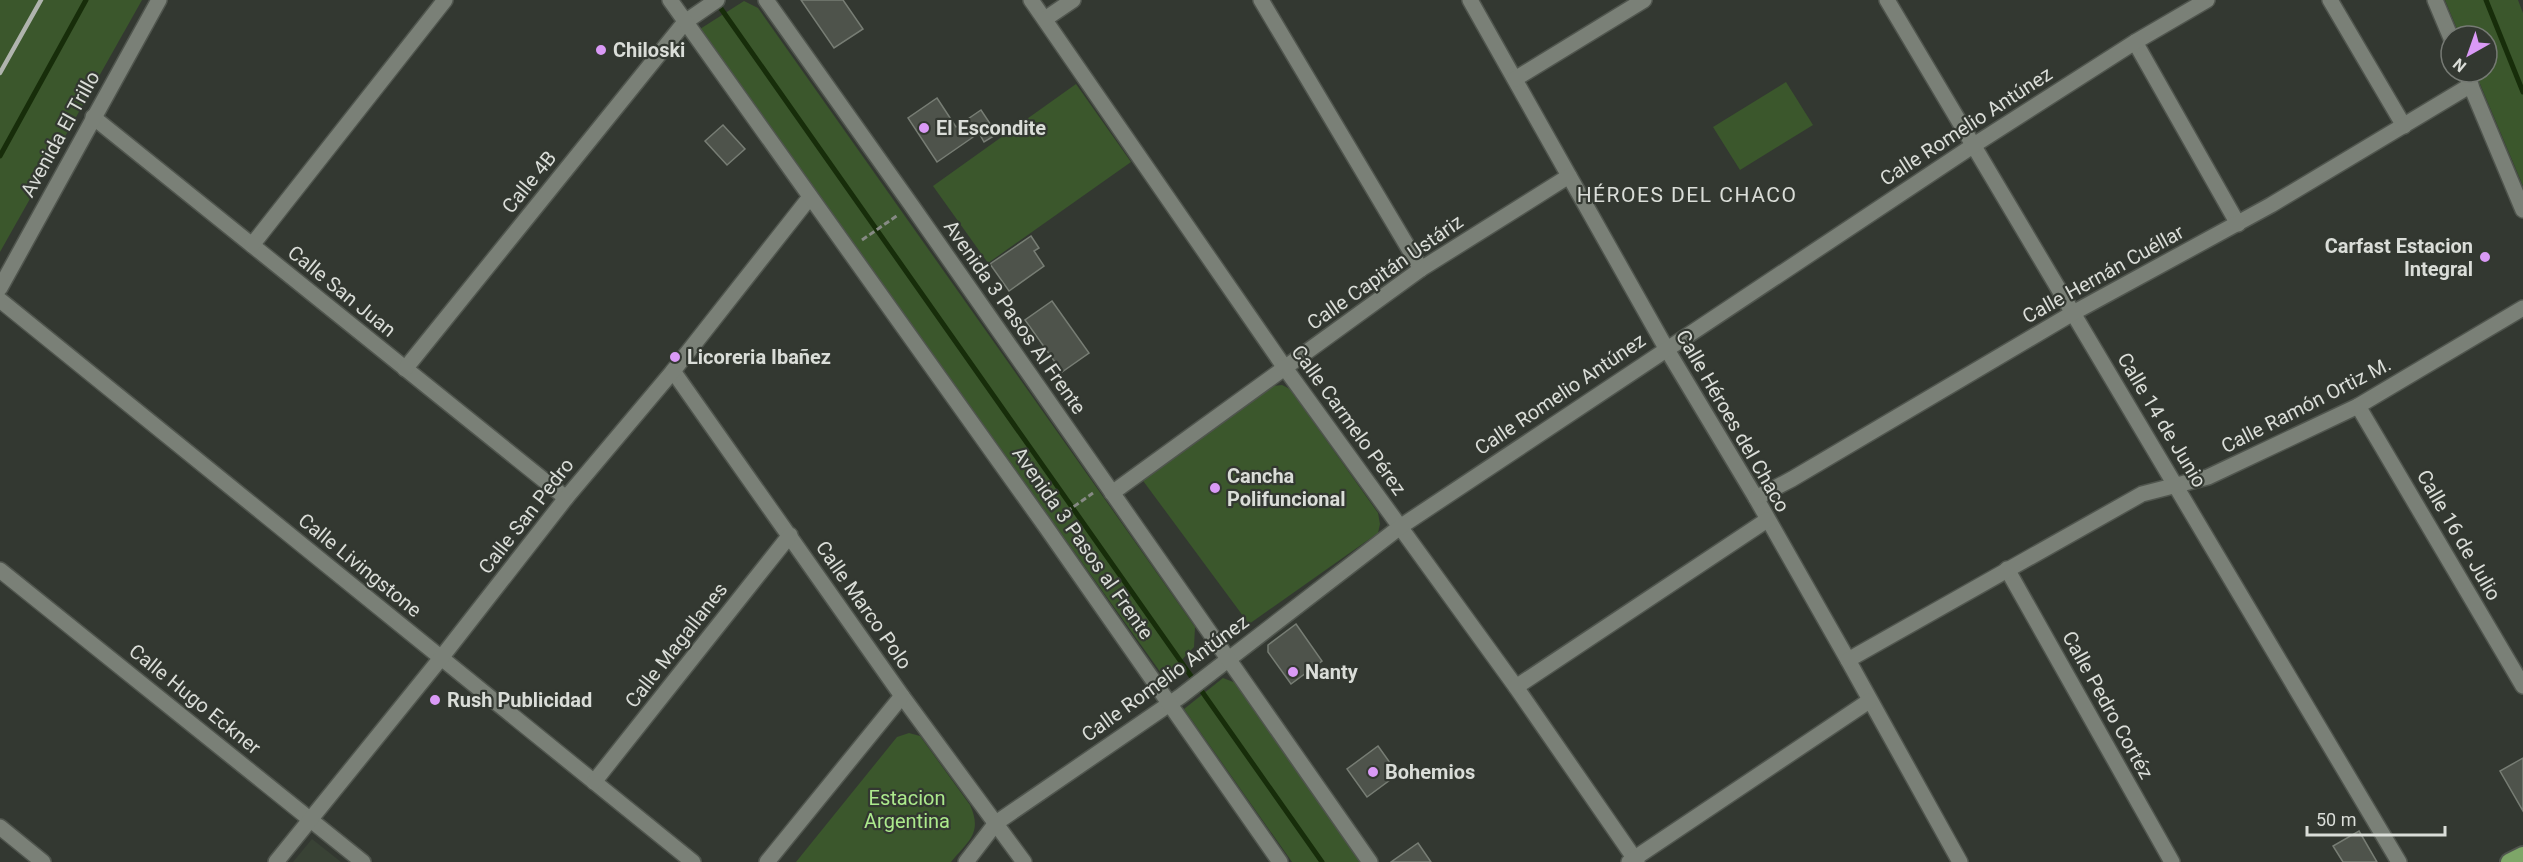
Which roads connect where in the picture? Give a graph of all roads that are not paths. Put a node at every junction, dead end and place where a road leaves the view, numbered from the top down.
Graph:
1 (159, 0) edge
2 (445, 0) edge
3 (670, 0) edge
4 (717, 0) edge
5 (766, 0) edge
6 (1031, 0) edge
7 (1073, 0) edge
8 (1261, 0) edge
9 (1470, 0) edge
10 (1644, 0) edge
11 (1887, 0) edge
12 (2207, 0) edge
13 (2330, 0) edge
14 (2435, 0) edge
15 (1045, 19) junction
16 (685, 22) junction
17 (2445, 24) edge
18 (2135, 42) junction
19 (1515, 78) junction
20 (2461, 84) edge
21 (2470, 84) edge
22 (93, 117) junction
23 (2404, 126) junction
24 (1974, 145) junction
25 (1569, 176) junction
26 (810, 197) junction
27 (2523, 210) edge
28 (2238, 224) junction
29 (252, 245) junction
30 (1421, 269) junction
31 (0, 288) edge
32 (0, 300) edge
33 (2523, 308) edge
34 (2073, 313) junction
35 (1666, 348) junction
36 (1285, 368) junction
37 (405, 369) junction
38 (673, 371) junction
39 (2358, 406) junction
40 (2175, 484) junction
41 (1112, 493) junction
42 (566, 498) junction
43 (1756, 498) junction
44 (1767, 520) junction
45 (1400, 527) junction
46 (790, 535) junction
47 (2007, 569) junction
48 (0, 570) edge
49 (441, 658) junction
50 (1228, 660) junction
51 (1848, 660) junction
52 (2523, 686) edge
53 (1516, 687) junction
54 (902, 696) junction
55 (1175, 700) junction
56 (1869, 700) junction
57 (594, 782) junction
58 (311, 819) junction
59 (996, 823) junction
60 (0, 827) edge
61 (2523, 855) edge
62 (1634, 861) edge
63 (44, 862) edge
64 (276, 862) edge
65 (363, 862) edge
66 (693, 862) edge
67 (767, 862) edge
68 (966, 862) edge
69 (1024, 862) edge
70 (1280, 862) edge
71 (1370, 862) edge
72 (1960, 862) edge
73 (2172, 862) edge
74 (2399, 862) edge
75 (2509, 862) edge

1 - 22 street, Avenida El Trillo
2 - 29 street
3 - 16 street
4 - 16 street, Calle 4B
5 - 41 street, Avenida 3 Pasos Al Frente
6 - 15 street, Calle Carmelo Pérez
7 - 15 street
8 - 30 street
9 - 19 street, Calle Héroes del Chaco
10 - 19 street
11 - 24 street, Calle 14 de Junio
12 - 18 street, Calle Romelio Antúnez
13 - 23 street
14 - 17 street
15 - 36 street, Calle Carmelo Pérez
16 - 26 street
16 - 37 street, Calle 4B
18 - 24 street, Calle Romelio Antúnez
18 - 28 street
19 - 25 street, Calle Héroes del Chaco
20 - 23 street, Calle Hernán Cuéllar
21 - 27 street
22 - 29 street, Calle San Juan
22 - 31 street, Avenida El Trillo
23 - 28 street, Calle Hernán Cuéllar
24 - 34 street, Calle 14 de Junio
24 - 35 street, Calle Romelio Antúnez
25 - 30 street, Calle Capitán Ustáriz
25 - 35 street, Calle Héroes del Chaco
26 - 38 street, Calle San Pedro
26 - 55 street, Avenida 3 Pasos al Frente
28 - 34 street, Calle Hernán Cuéllar
29 - 37 street, Calle San Juan
30 - 36 street, Calle Capitán Ustáriz
32 - 49 street, Calle Livingstone
33 - 39 street, Calle Ramón Ortiz M.
34 - 40 street, Calle 14 de Junio
34 - 43 street, Calle Hernán Cuéllar
35 - 43 street, Calle Héroes del Chaco
35 - 45 street, Calle Romelio Antúnez
36 - 41 street, Calle Capitán Ustáriz
36 - 45 street, Calle Carmelo Pérez
37 - 42 street, Calle San Juan
38 - 42 street, Calle San Pedro
38 - 46 street, Calle Marco Polo
39 - 40 street, Calle Ramón Ortiz M.
39 - 52 street, Calle 16 de Julio
40 - 47 street, Calle Ramón Ortiz M.
40 - 74 street, Calle 14 de Junio
41 - 50 street, Avenida 3 Pasos Al Frente
42 - 49 street, Calle San Pedro
43 - 44 street, Calle Héroes del Chaco
44 - 51 street, Calle Héroes del Chaco
44 - 53 street
45 - 50 street, Calle Romelio Antúnez
45 - 53 street, Calle Carmelo Pérez
46 - 54 street, Calle Marco Polo
46 - 57 street, Calle Magallanes
47 - 51 street, Calle Ramón Ortiz M.
47 - 73 street, Calle Pedro Cortéz
48 - 58 street, Calle Hugo Eckner
49 - 57 street, Calle Livingstone
49 - 58 street, Calle San Pedro
50 - 55 street, Calle Romelio Antúnez
50 - 71 street
51 - 56 street, Calle Héroes del Chaco
53 - 62 street, Calle Carmelo Pérez
54 - 59 street, Calle Marco Polo
54 - 67 street
55 - 59 street, Calle Romelio Antúnez
55 - 70 street, Avenida 3 Pasos al Frente
56 - 62 street
56 - 72 street, Calle Héroes del Chaco
57 - 66 street, Calle Livingstone
58 - 64 street, Calle San Pedro
58 - 65 street, Calle Hugo Eckner
59 - 68 street, Calle Romelio Antúnez
59 - 69 street, Calle Marco Polo
60 - 63 street
61 - 75 highway

